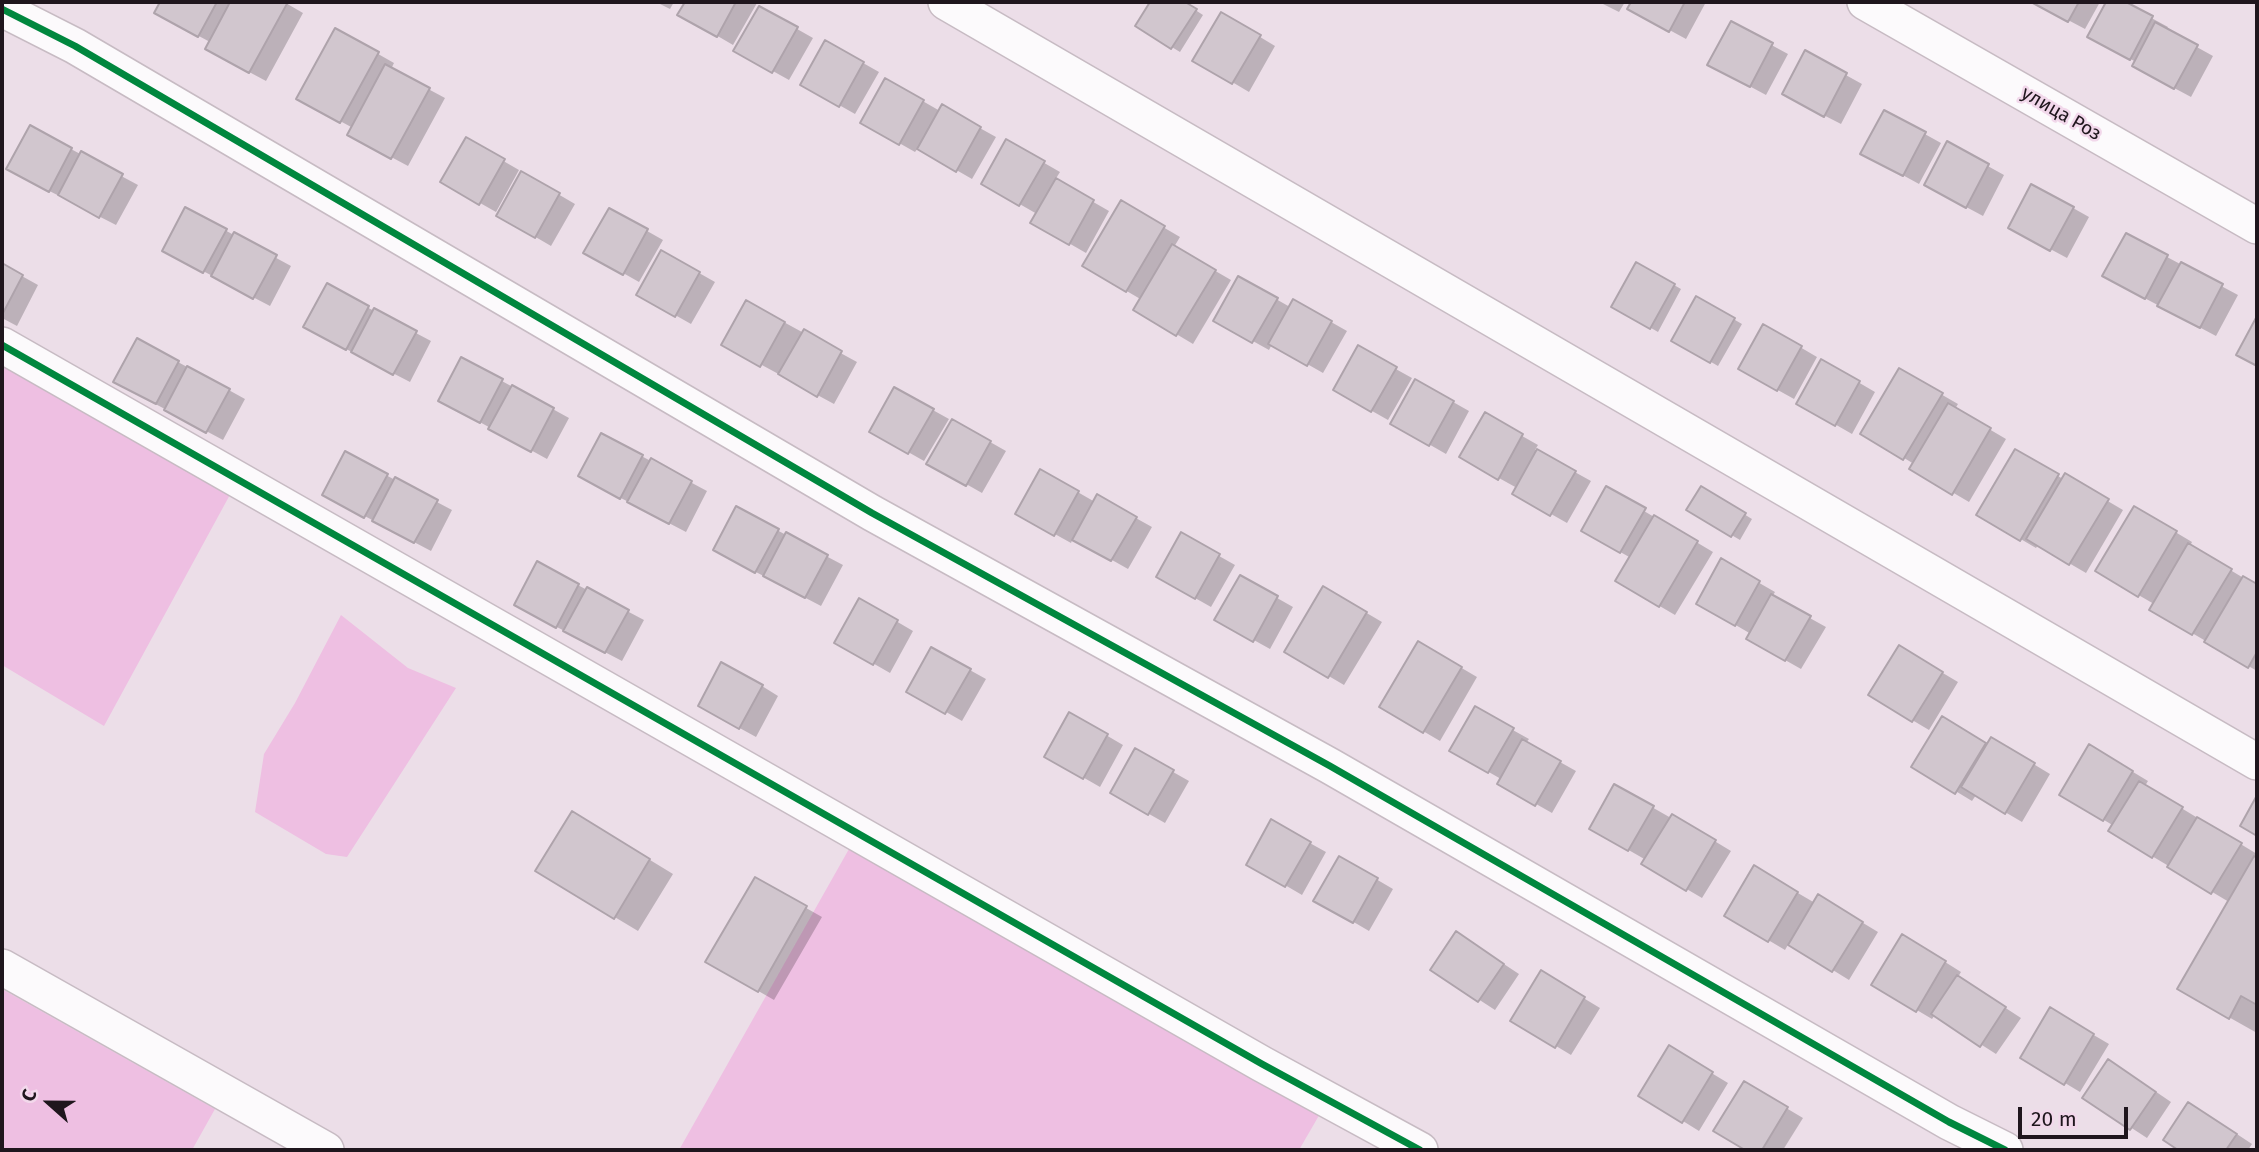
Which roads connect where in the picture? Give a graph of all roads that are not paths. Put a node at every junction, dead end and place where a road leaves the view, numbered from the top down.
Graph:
1 (946, 2) edge
2 (1865, 2) edge
3 (2, 9) edge
4 (2257, 226) edge
5 (2, 345) edge
6 (2257, 762) edge
7 (2, 967) edge
8 (326, 1150) edge
9 (1420, 1150) edge
10 (2006, 1150) edge

1 - 6 street
2 - 4 street, улица Роз
3 - 10 street
5 - 9 street
7 - 8 street

